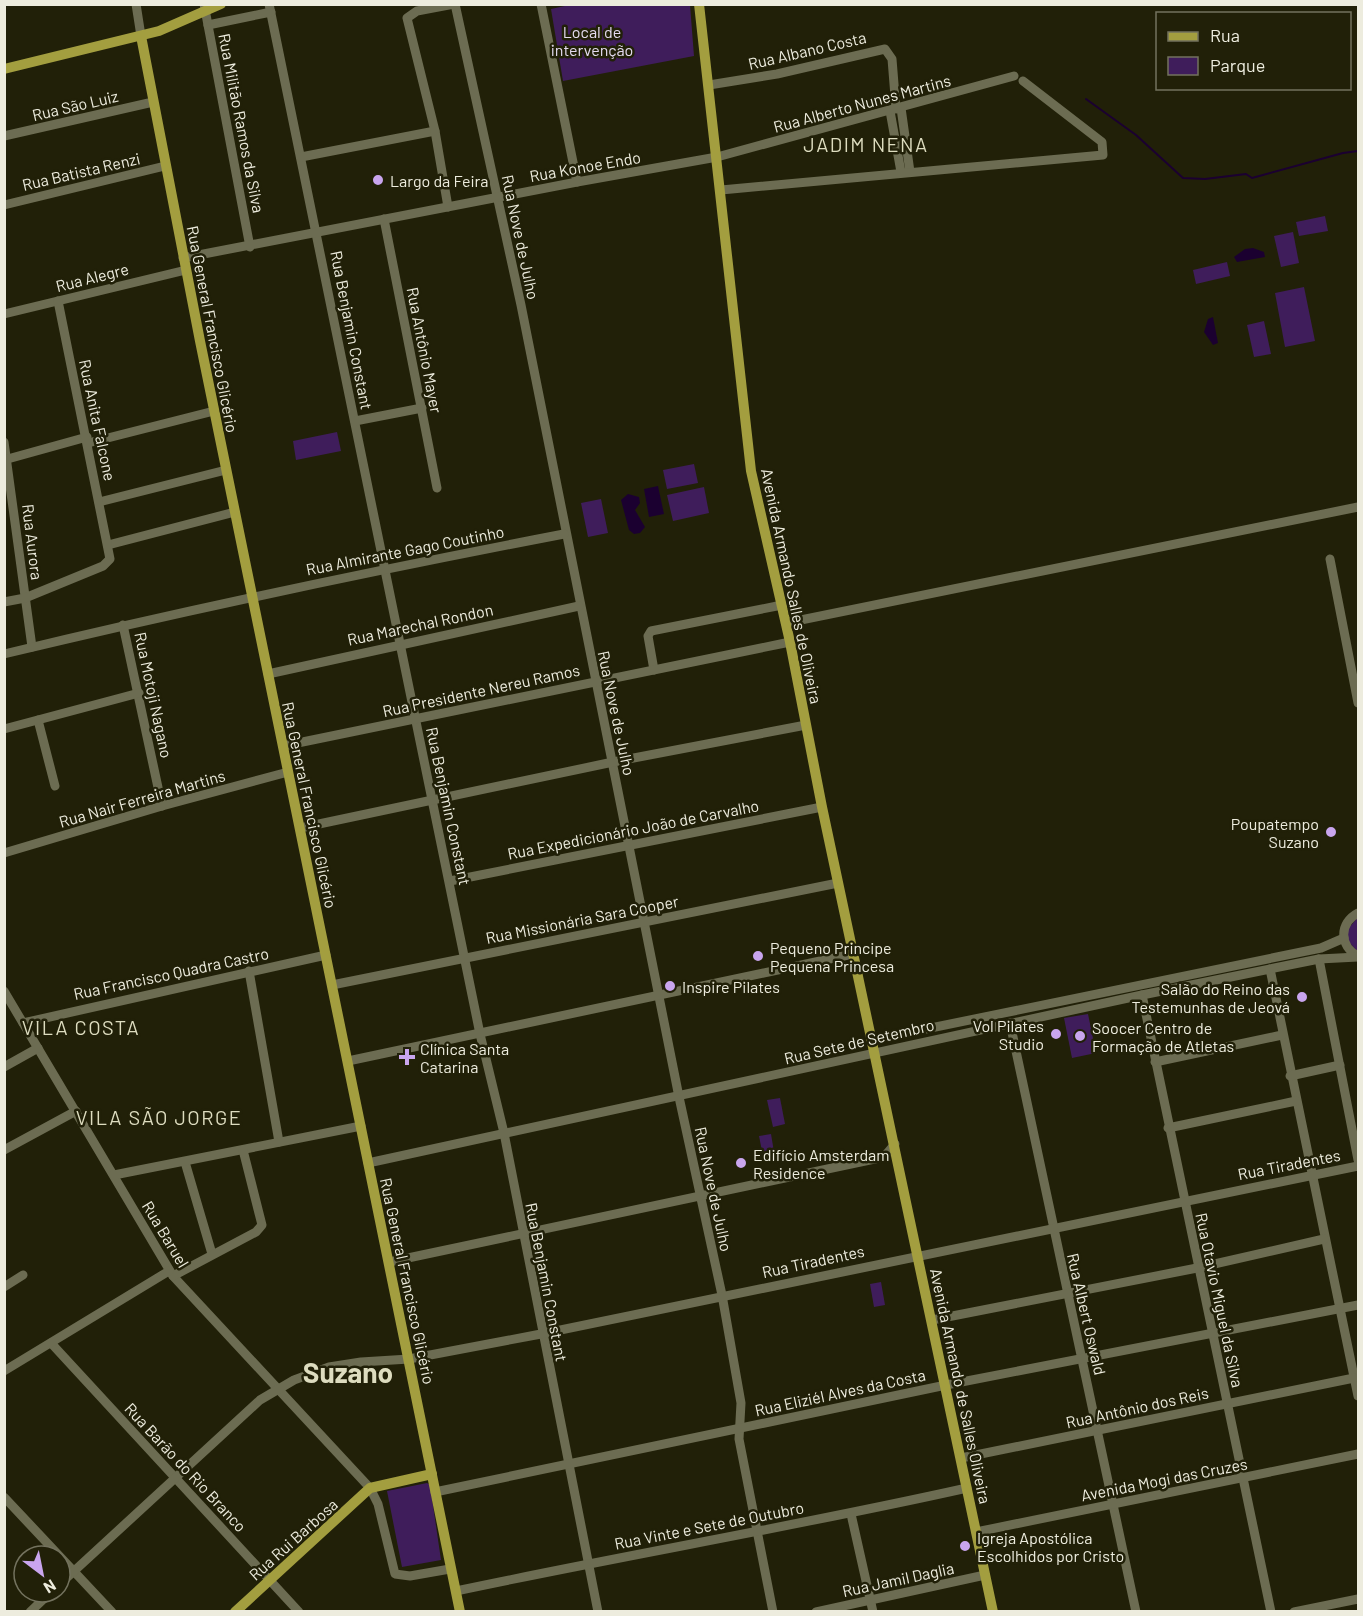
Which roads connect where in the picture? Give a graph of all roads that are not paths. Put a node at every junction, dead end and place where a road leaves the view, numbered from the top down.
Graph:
1 (136, 4) edge
2 (221, 4) edge
3 (454, 4) edge
4 (541, 4) edge
5 (699, 4) edge
6 (270, 7) edge
7 (205, 8) edge
8 (208, 25) junction
9 (141, 36) junction
10 (4, 69) edge
11 (1014, 76) dead end
12 (1023, 81) dead end
13 (709, 85) junction
14 (153, 102) junction
15 (896, 109) junction
16 (435, 131) junction
17 (4, 136) edge
18 (301, 156) junction
19 (717, 157) junction
20 (165, 166) junction
21 (906, 172) junction
22 (577, 182) junction
23 (721, 190) junction
24 (498, 197) junction
25 (4, 205) edge
26 (448, 207) junction
27 (384, 219) junction
28 (317, 234) junction
29 (250, 247) junction
30 (183, 258) junction
31 (186, 270) junction
32 (58, 301) junction
33 (4, 314) edge
34 (422, 408) junction
35 (214, 411) junction
36 (355, 421) junction
37 (87, 440) junction
38 (4, 442) edge
39 (6, 460) edge
40 (226, 470) junction
41 (437, 488) dead end
42 (99, 502) junction
43 (1359, 507) edge
44 (235, 512) junction
45 (564, 534) junction
46 (108, 545) junction
47 (1330, 559) dead end
48 (384, 568) junction
49 (252, 597) junction
50 (25, 598) junction
51 (4, 602) edge
52 (782, 605) junction
53 (579, 606) junction
54 (786, 623) junction
55 (123, 625) junction
56 (790, 642) junction
57 (399, 643) junction
58 (32, 647) junction
59 (4, 654) edge
60 (654, 670) junction
61 (268, 674) junction
62 (594, 682) junction
63 (139, 693) junction
64 (1359, 703) edge
65 (416, 719) junction
66 (38, 720) junction
67 (806, 725) junction
68 (4, 729) edge
69 (283, 746) junction
70 (613, 762) junction
71 (288, 772) junction
72 (55, 786) dead end
73 (433, 799) junction
74 (162, 806) junction
75 (822, 807) junction
76 (300, 828) junction
77 (629, 846) junction
78 (4, 853) edge
79 (450, 881) junction
80 (838, 882) junction
81 (1359, 913) edge
82 (644, 923) junction
83 (1344, 938) junction
84 (853, 954) junction
85 (326, 956) junction
86 (1359, 956) edge
87 (465, 958) junction
88 (1318, 959) junction
89 (1270, 969) junction
90 (249, 971) junction
91 (332, 985) junction
92 (4, 991) edge
93 (659, 995) junction
94 (1142, 995) junction
95 (23, 1023) junction
96 (1010, 1023) junction
97 (480, 1034) junction
98 (1282, 1035) junction
99 (872, 1040) junction
100 (38, 1048) junction
101 (875, 1054) junction
102 (348, 1061) junction
103 (1155, 1062) junction
104 (1340, 1065) junction
105 (4, 1067) edge
106 (1290, 1076) junction
107 (679, 1097) junction
108 (1296, 1101) junction
109 (76, 1111) junction
110 (361, 1126) junction
111 (1168, 1128) junction
112 (504, 1133) junction
113 (279, 1142) junction
114 (895, 1144) junction
115 (1358, 1146) edge
116 (4, 1150) edge
117 (243, 1150) junction
118 (884, 1157) junction
119 (1359, 1160) edge
120 (185, 1162) junction
121 (368, 1162) junction
122 (1359, 1166) edge
123 (900, 1167) junction
124 (114, 1175) junction
125 (1311, 1175) junction
126 (702, 1197) junction
127 (1184, 1201) junction
128 (1052, 1228) junction
129 (522, 1236) junction
130 (1324, 1239) junction
131 (212, 1254) junction
132 (918, 1255) junction
133 (389, 1262) junction
134 (1197, 1268) junction
135 (171, 1273) junction
136 (23, 1275) dead end
137 (4, 1287) edge
138 (1067, 1294) junction
139 (722, 1295) junction
140 (1359, 1305) edge
141 (1339, 1309) junction
142 (932, 1320) junction
143 (541, 1334) junction
144 (1211, 1334) junction
145 (51, 1343) junction
146 (409, 1359) junction
147 (1082, 1359) junction
148 (4, 1371) edge
149 (1354, 1378) junction
150 (946, 1385) junction
151 (276, 1390) junction
152 (1359, 1396) edge
153 (1227, 1404) junction
154 (740, 1429) junction
155 (1098, 1431) junction
156 (1359, 1454) edge
157 (961, 1458) junction
158 (569, 1463) junction
159 (432, 1474) junction
160 (175, 1478) junction
161 (1243, 1478) junction
162 (370, 1488) junction
163 (967, 1488) junction
164 (435, 1492) junction
165 (4, 1497) edge
166 (1113, 1504) junction
167 (851, 1514) junction
168 (757, 1531) junction
169 (976, 1532) junction
170 (588, 1563) junction
171 (450, 1569) junction
172 (74, 1571) junction
173 (985, 1575) junction
174 (270, 1579) junction
175 (456, 1591) junction
176 (1359, 1599) edge
177 (870, 1600) junction
178 (112, 1611) edge
179 (235, 1611) edge
180 (299, 1611) edge
181 (460, 1611) edge
182 (598, 1611) edge
183 (773, 1611) edge
184 (816, 1611) edge
185 (873, 1611) edge
186 (993, 1611) edge
187 (1136, 1611) edge
188 (1271, 1611) edge
189 (1294, 1611) edge

1 - 9 street, Rua General Francisco Glicério
2 - 7 main road
3 - 16 street
3 - 24 street, Rua Nove de Julho
4 - 22 street
5 - 13 main road, Avenida Armando Salles de Oliveira
6 - 8 street
6 - 18 street, Rua Benjamin Constant
7 - 8 street, Rua Militão Ramos da Silva
7 - 9 main road
8 - 29 street, Rua Militão Ramos da Silva
9 - 10 main road
9 - 14 main road, Rua General Francisco Glicério
11 - 15 street, Rua Alberto Nunes Martins
12 - 21 street
13 - 15 street, Rua Albano Costa
13 - 19 main road, Avenida Armando Salles de Oliveira
14 - 17 street, Rua São Luiz
14 - 20 main road, Rua General Francisco Glicério
15 - 19 street, Rua Alberto Nunes Martins
15 - 21 street, Rua Albano Costa
16 - 18 street
16 - 26 street
18 - 28 street, Rua Benjamin Constant
19 - 22 street, Rua Konoe Endo
19 - 23 main road, Avenida Armando Salles de Oliveira
20 - 25 street, Rua Batista Renzi
20 - 30 main road, Rua General Francisco Glicério
21 - 23 street
22 - 24 street, Rua Konoe Endo
23 - 52 main road, Avenida Armando Salles de Oliveira
24 - 26 street, Rua Konoe Endo
24 - 45 street, Rua Nove de Julho
26 - 27 street, Rua Konoe Endo
27 - 28 street, Rua Konoe Endo
27 - 34 street, Rua Antônio Mayer
28 - 29 street
28 - 36 street, Rua Benjamin Constant
29 - 30 street
30 - 31 main road, Rua General Francisco Glicério
31 - 32 street, Rua Alegre
31 - 35 main road, Rua General Francisco Glicério
32 - 33 street, Rua Alegre
32 - 37 street, Rua Anita Falcone
34 - 36 street
34 - 41 street, Rua Antônio Mayer
35 - 37 street
35 - 40 main road, Rua General Francisco Glicério
36 - 48 street, Rua Benjamin Constant
37 - 39 street
37 - 42 street, Rua Anita Falcone
38 - 39 street, Rua Aurora
39 - 50 street, Rua Aurora
40 - 42 street
40 - 44 main road, Rua General Francisco Glicério
42 - 46 street, Rua Anita Falcone
43 - 54 street
44 - 46 street
44 - 49 main road, Rua General Francisco Glicério
45 - 48 street, Rua Almirante Gago Coutinho
45 - 53 street, Rua Nove de Julho
46 - 50 street
47 - 64 street
48 - 49 street, Rua Almirante Gago Coutinho
48 - 57 street, Rua Benjamin Constant
49 - 55 street, Rua Almirante Gago Coutinho
49 - 61 main road, Rua General Francisco Glicério
50 - 51 street
50 - 58 street, Rua Aurora
52 - 54 main road, Avenida Armando Salles de Oliveira
52 - 60 street
53 - 57 street, Rua Marechal Rondon
53 - 62 street, Rua Nove de Julho
54 - 56 main road, Avenida Armando Salles de Oliveira
55 - 58 street, Rua Almirante Gago Coutinho
55 - 63 street, Rua Motoji Nagano
56 - 60 street, Rua Presidente Nereu Ramos
56 - 67 main road, Avenida Armando Salles de Oliveira
57 - 61 street, Rua Marechal Rondon
57 - 65 street, Rua Benjamin Constant
58 - 59 street, Rua Almirante Gago Coutinho
60 - 62 street, Rua Presidente Nereu Ramos
61 - 69 main road, Rua General Francisco Glicério
62 - 65 street, Rua Presidente Nereu Ramos
62 - 70 street, Rua Nove de Julho
63 - 66 street
63 - 74 street, Rua Motoji Nagano
65 - 69 street, Rua Presidente Nereu Ramos
65 - 73 street, Rua Benjamin Constant
66 - 68 street
66 - 72 street
67 - 70 street
67 - 75 main road, Avenida Armando Salles de Oliveira
69 - 71 main road, Rua General Francisco Glicério
70 - 73 street
70 - 77 street, Rua Nove de Julho
71 - 74 street, Rua Nair Ferreira Martins
71 - 76 main road, Rua General Francisco Glicério
73 - 76 street
73 - 79 street, Rua Benjamin Constant
74 - 78 street, Rua Nair Ferreira Martins
75 - 77 street, Rua Expedicionário João de Carvalho
75 - 80 main road, Avenida Armando Salles de Oliveira
76 - 85 main road, Rua General Francisco Glicério
77 - 79 street, Rua Expedicionário João de Carvalho
77 - 82 street, Rua Nove de Julho
79 - 87 street, Rua Benjamin Constant
80 - 82 street, Rua Missionária Sara Cooper
80 - 84 main road, Avenida Armando Salles de Oliveira
81 - 83 street
82 - 87 street, Rua Missionária Sara Cooper
82 - 93 street, Rua Nove de Julho
83 - 86 street
83 - 99 street, Rua Sete de Setembro
84 - 93 street
84 - 99 main road, Avenida Armando Salles de Oliveira
85 - 90 street, Rua Francisco Quadra Castro
85 - 91 main road, Rua General Francisco Glicério
86 - 88 street, Rua Sete de Setembro
87 - 91 street, Rua Missionária Sara Cooper
87 - 97 street, Rua Benjamin Constant
88 - 89 street, Rua Sete de Setembro
88 - 104 street
89 - 94 street, Rua Sete de Setembro
89 - 98 street
90 - 95 street, Rua Francisco Quadra Castro
90 - 113 street
91 - 102 main road, Rua General Francisco Glicério
92 - 95 street, Rua Baruel
93 - 97 street
93 - 107 street, Rua Nove de Julho
94 - 96 street, Rua Sete de Setembro
94 - 103 street, Rua Otavio Miguel da Silva
95 - 100 street, Rua Baruel
96 - 101 street, Rua Sete de Setembro
96 - 128 street, Rua Albert Oswald
97 - 102 street
97 - 112 street, Rua Benjamin Constant
98 - 103 street
98 - 106 street
99 - 101 main road, Avenida Armando Salles de Oliveira
100 - 105 street
100 - 109 street, Rua Baruel
101 - 107 street, Rua Sete de Setembro
101 - 114 main road, Avenida Armando Salles de Oliveira
102 - 110 main road, Rua General Francisco Glicério
103 - 111 street, Rua Otavio Miguel da Silva
104 - 106 street
104 - 115 street
106 - 108 street
107 - 112 street, Rua Sete de Setembro
107 - 126 street, Rua Nove de Julho
108 - 111 street
108 - 125 street
109 - 116 street
109 - 124 street, Rua Baruel
110 - 113 street
110 - 121 main road, Rua General Francisco Glicério
111 - 127 street, Rua Otavio Miguel da Silva
112 - 121 street, Rua Sete de Setembro
112 - 129 street, Rua Benjamin Constant
113 - 117 street
114 - 118 street
114 - 123 main road, Avenida Armando Salles de Oliveira
115 - 119 street
117 - 120 street
117 - 131 street
118 - 123 street
118 - 126 street
120 - 124 street
120 - 131 street
121 - 133 main road, Rua General Francisco Glicério
122 - 125 street, Rua Tiradentes
123 - 132 main road, Avenida Armando de Salles Oliveira
124 - 135 street, Rua Baruel
125 - 127 street, Rua Tiradentes
125 - 130 street
126 - 129 street
126 - 139 street, Rua Nove de Julho
127 - 128 street, Rua Tiradentes
127 - 134 street, Rua Otavio Miguel da Silva
128 - 132 street, Rua Tiradentes
128 - 138 street, Rua Albert Oswald
129 - 133 street
129 - 143 street, Rua Benjamin Constant
130 - 134 street
130 - 141 street
131 - 135 street
132 - 139 street, Rua Tiradentes
132 - 142 main road, Avenida Armando de Salles Oliveira
133 - 146 main road, Rua General Francisco Glicério
134 - 138 street
134 - 144 street, Rua Otavio Miguel da Silva
135 - 145 street
135 - 151 street, Rua Baruel
136 - 137 street
138 - 142 street
138 - 147 street, Rua Albert Oswald
139 - 143 street, Rua Tiradentes
139 - 154 street, Rua Nove de Julho
140 - 141 street, Rua Eliziél Alves da Costa
141 - 144 street, Rua Eliziél Alves da Costa
141 - 149 street
142 - 150 main road, Avenida Armando de Salles Oliveira
143 - 146 street, Rua Tiradentes
143 - 158 street, Rua Benjamin Constant
144 - 147 street, Rua Eliziél Alves da Costa
144 - 153 street, Rua Otavio Miguel da Silva
145 - 148 street
145 - 160 street, Rua Barão do Rio Branco
146 - 151 street, Rua Tiradentes
146 - 159 main road, Rua General Francisco Glicério
147 - 150 street, Rua Eliziél Alves da Costa
147 - 155 street, Rua Albert Oswald
149 - 152 street
149 - 153 street, Rua Antônio dos Reis
150 - 154 street, Rua Eliziél Alves da Costa
150 - 157 main road, Avenida Armando de Salles Oliveira
151 - 160 street, Rua Tiradentes
151 - 162 street, Rua Baruel
153 - 155 street, Rua Antônio dos Reis
153 - 161 street, Rua Otavio Miguel da Silva
154 - 158 street, Rua Eliziél Alves da Costa
154 - 168 street, Rua Nove de Julho
155 - 157 street, Rua Antônio dos Reis
155 - 166 street, Rua Albert Oswald
156 - 161 street, Avenida Mogi das Cruzes
157 - 163 main road, Avenida Armando de Salles Oliveira
158 - 164 street, Rua Eliziél Alves da Costa
158 - 170 street, Rua Benjamin Constant
159 - 162 main road
159 - 164 main road, Rua General Francisco Glicério
160 - 172 street, Rua Tiradentes
160 - 174 street, Rua Barão do Rio Branco
161 - 166 street, Avenida Mogi das Cruzes
161 - 188 street, Rua Otavio Miguel da Silva
162 - 171 street
162 - 174 main road, Rua Rui Barbosa
163 - 167 street, Rua Vinte e Sete de Outubro
163 - 169 main road, Avenida Armando de Salles Oliveira
164 - 171 main road, Rua General Francisco Glicério
165 - 172 street
166 - 169 street, Avenida Mogi das Cruzes
166 - 187 street, Rua Albert Oswald
167 - 168 street, Rua Vinte e Sete de Outubro
167 - 177 street
168 - 170 street, Rua Vinte e Sete de Outubro
168 - 183 street, Rua Nove de Julho
169 - 173 main road, Avenida Armando de Salles Oliveira
170 - 175 street, Rua Vinte e Sete de Outubro
170 - 182 street, Rua Benjamin Constant
171 - 175 main road, Rua General Francisco Glicério
172 - 178 street
173 - 177 street, Rua Jamil Daglia
173 - 186 main road, Avenida Armando de Salles Oliveira
174 - 179 main road, Rua Rui Barbosa
174 - 180 street, Rua Barão do Rio Branco
175 - 181 main road, Rua General Francisco Glicério
176 - 189 street
177 - 184 street, Rua Jamil Daglia
177 - 185 street

